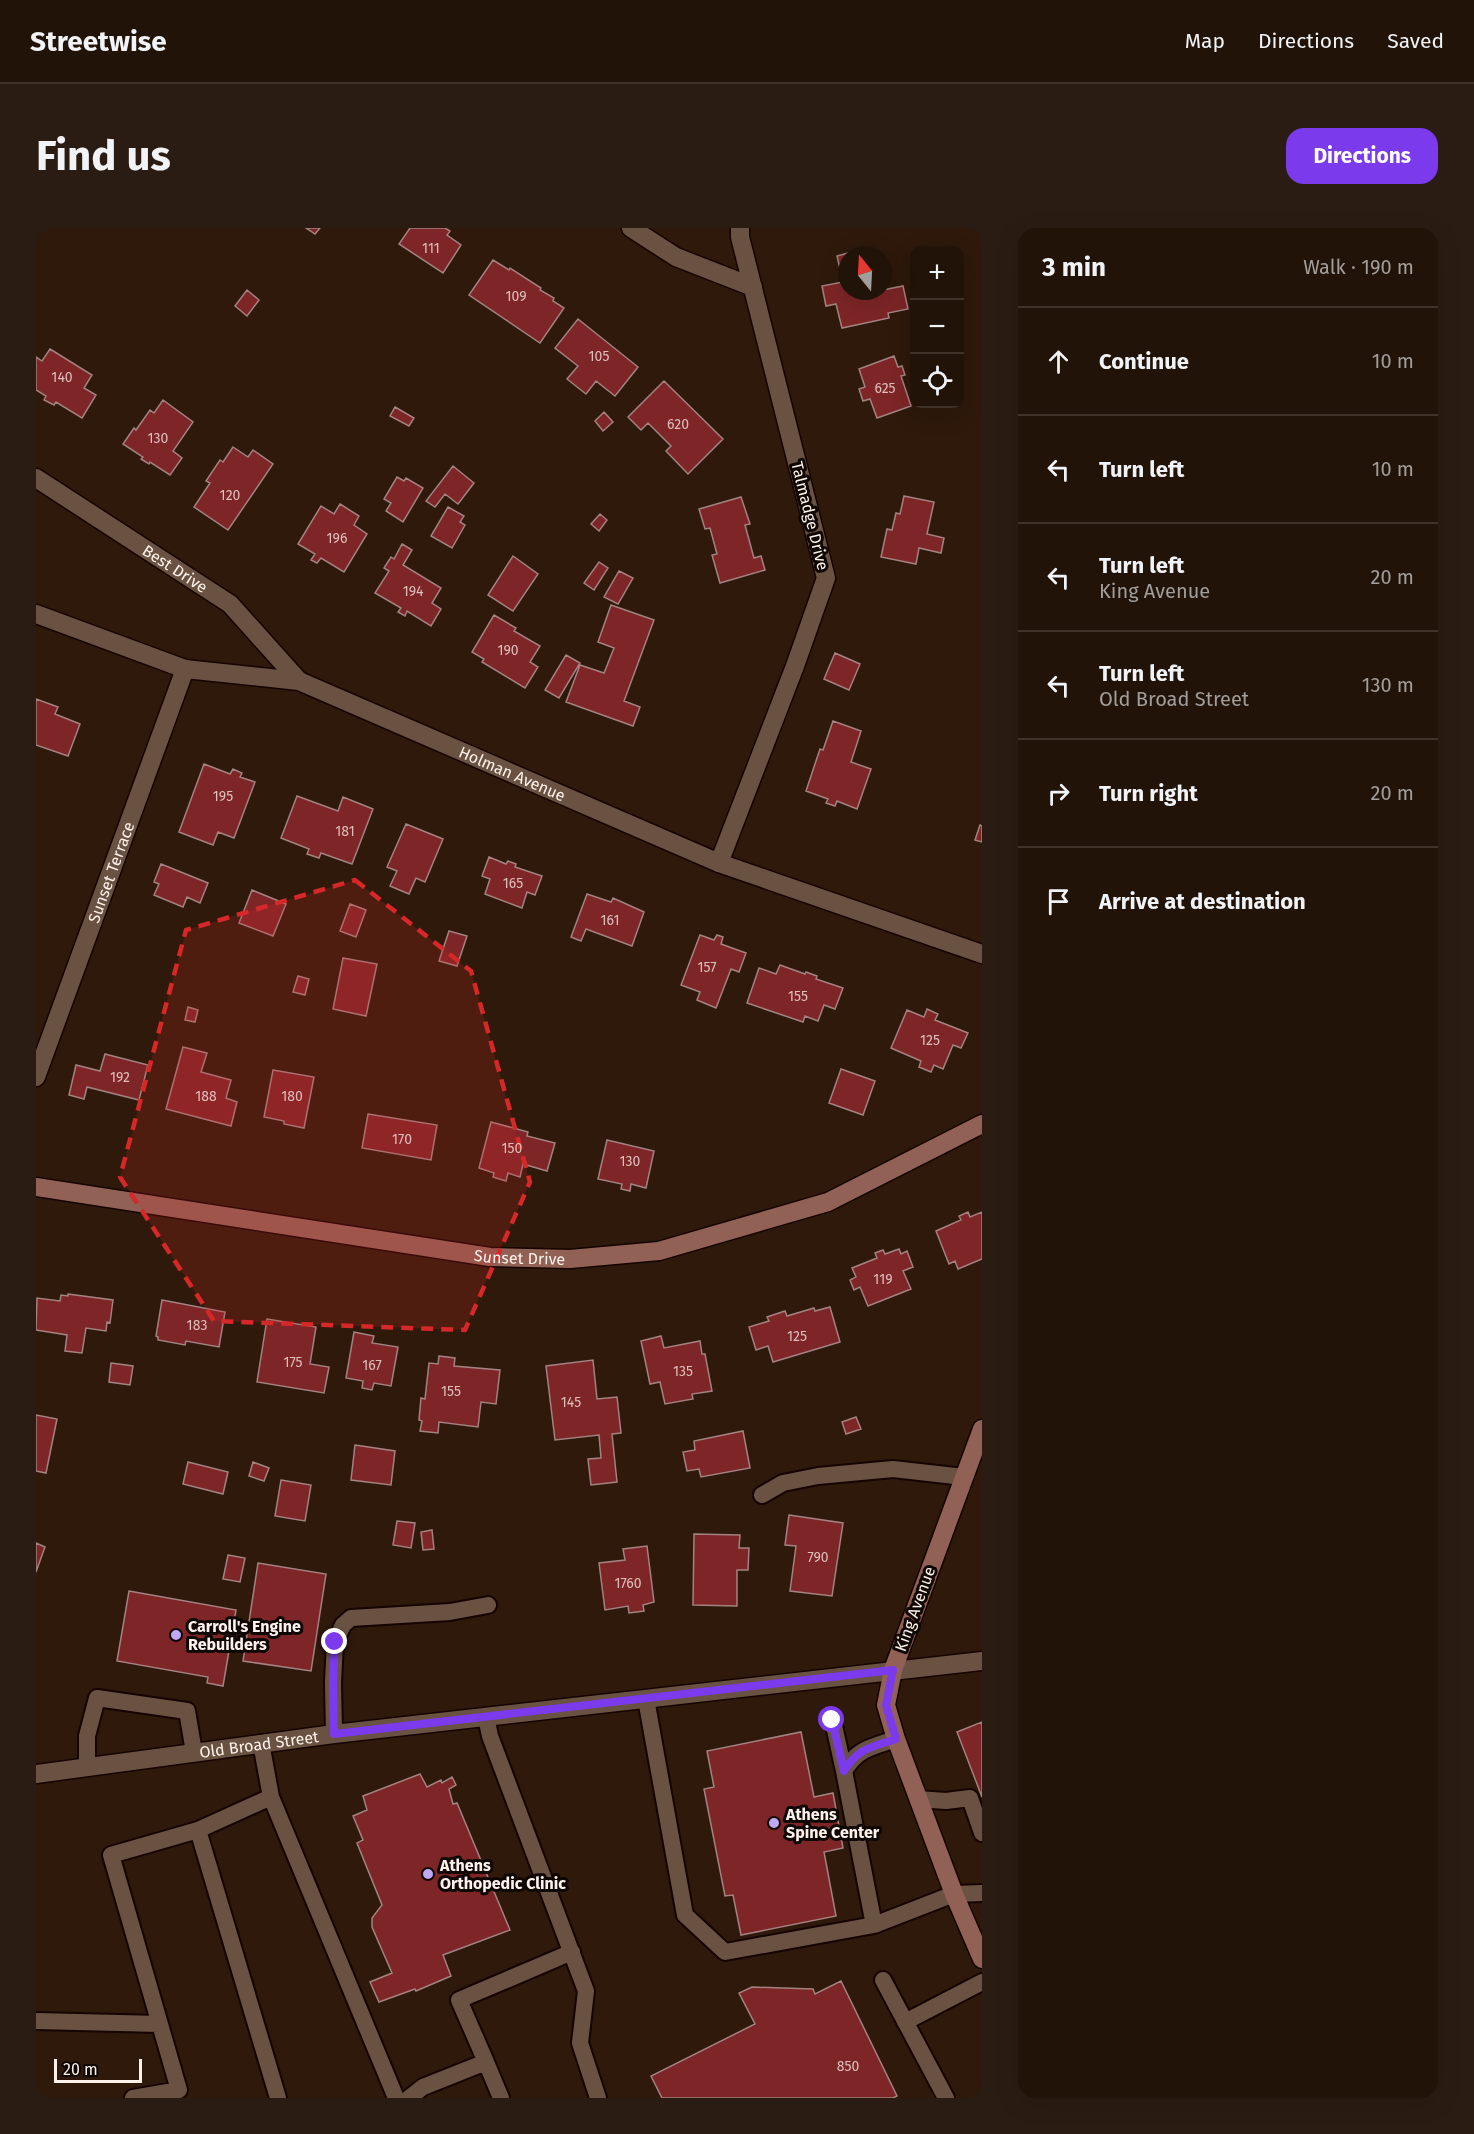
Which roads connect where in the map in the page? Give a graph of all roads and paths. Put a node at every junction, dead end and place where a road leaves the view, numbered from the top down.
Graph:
1 (631, 228) edge
2 (740, 228) edge
3 (753, 287) junction
4 (36, 478) edge
5 (36, 614) edge
6 (185, 669) junction
7 (299, 681) junction
8 (719, 863) junction
9 (982, 954) edge
10 (36, 1077) edge
11 (982, 1124) edge
12 (36, 1187) edge
13 (982, 1429) edge
14 (964, 1477) junction
15 (762, 1495) dead end
16 (488, 1605) dead end
17 (982, 1660) edge
18 (893, 1670) junction
19 (646, 1699) junction
20 (486, 1717) junction
21 (832, 1720) dead end
22 (334, 1734) junction
23 (896, 1739) junction
24 (261, 1743) junction
25 (194, 1752) junction
26 (87, 1767) junction
27 (844, 1771) junction
28 (36, 1774) edge
29 (271, 1797) junction
30 (918, 1799) junction
31 (198, 1830) junction
32 (982, 1833) edge
33 (982, 1893) edge
34 (954, 1894) junction
35 (874, 1925) junction
36 (572, 1952) junction
37 (982, 1959) edge
38 (883, 1980) dead end
39 (982, 1982) edge
40 (36, 2021) edge
41 (905, 2022) junction
42 (160, 2024) junction
43 (486, 2062) junction
44 (133, 2098) edge
45 (278, 2098) edge
46 (396, 2098) edge
47 (409, 2098) edge
48 (501, 2098) edge
49 (598, 2098) edge
50 (946, 2098) edge

1 - 3 street
2 - 3 street, Talmadge Drive
3 - 8 street, Talmadge Drive
4 - 7 street, Best Drive
5 - 6 street, Holman Avenue
6 - 7 street, Holman Avenue
6 - 10 street, Sunset Terrace
7 - 8 street, Holman Avenue
8 - 9 street, Holman Avenue
11 - 12 street, Sunset Drive
13 - 14 street, King Avenue
14 - 15 lane
14 - 18 street, King Avenue
16 - 22 lane
17 - 18 street, Old Broad Street
18 - 19 street, Old Broad Street
18 - 23 street, King Avenue
19 - 20 street, Old Broad Street
19 - 35 lane
20 - 22 street, Old Broad Street
20 - 36 lane
21 - 27 lane
22 - 24 street, Old Broad Street
23 - 27 lane
23 - 30 street, King Avenue
24 - 25 street, Old Broad Street
24 - 29 lane
25 - 26 street, Old Broad Street
25 - 26 lane
26 - 28 street, Old Broad Street
27 - 35 lane
29 - 31 lane
29 - 46 lane
30 - 32 lane
30 - 34 street, King Avenue
31 - 42 lane
31 - 45 lane
33 - 34 lane
34 - 35 lane
34 - 37 street, King Avenue
36 - 43 lane
36 - 49 lane
38 - 41 lane
39 - 41 lane
40 - 42 lane
41 - 50 lane
42 - 44 lane
43 - 47 lane
43 - 48 lane

